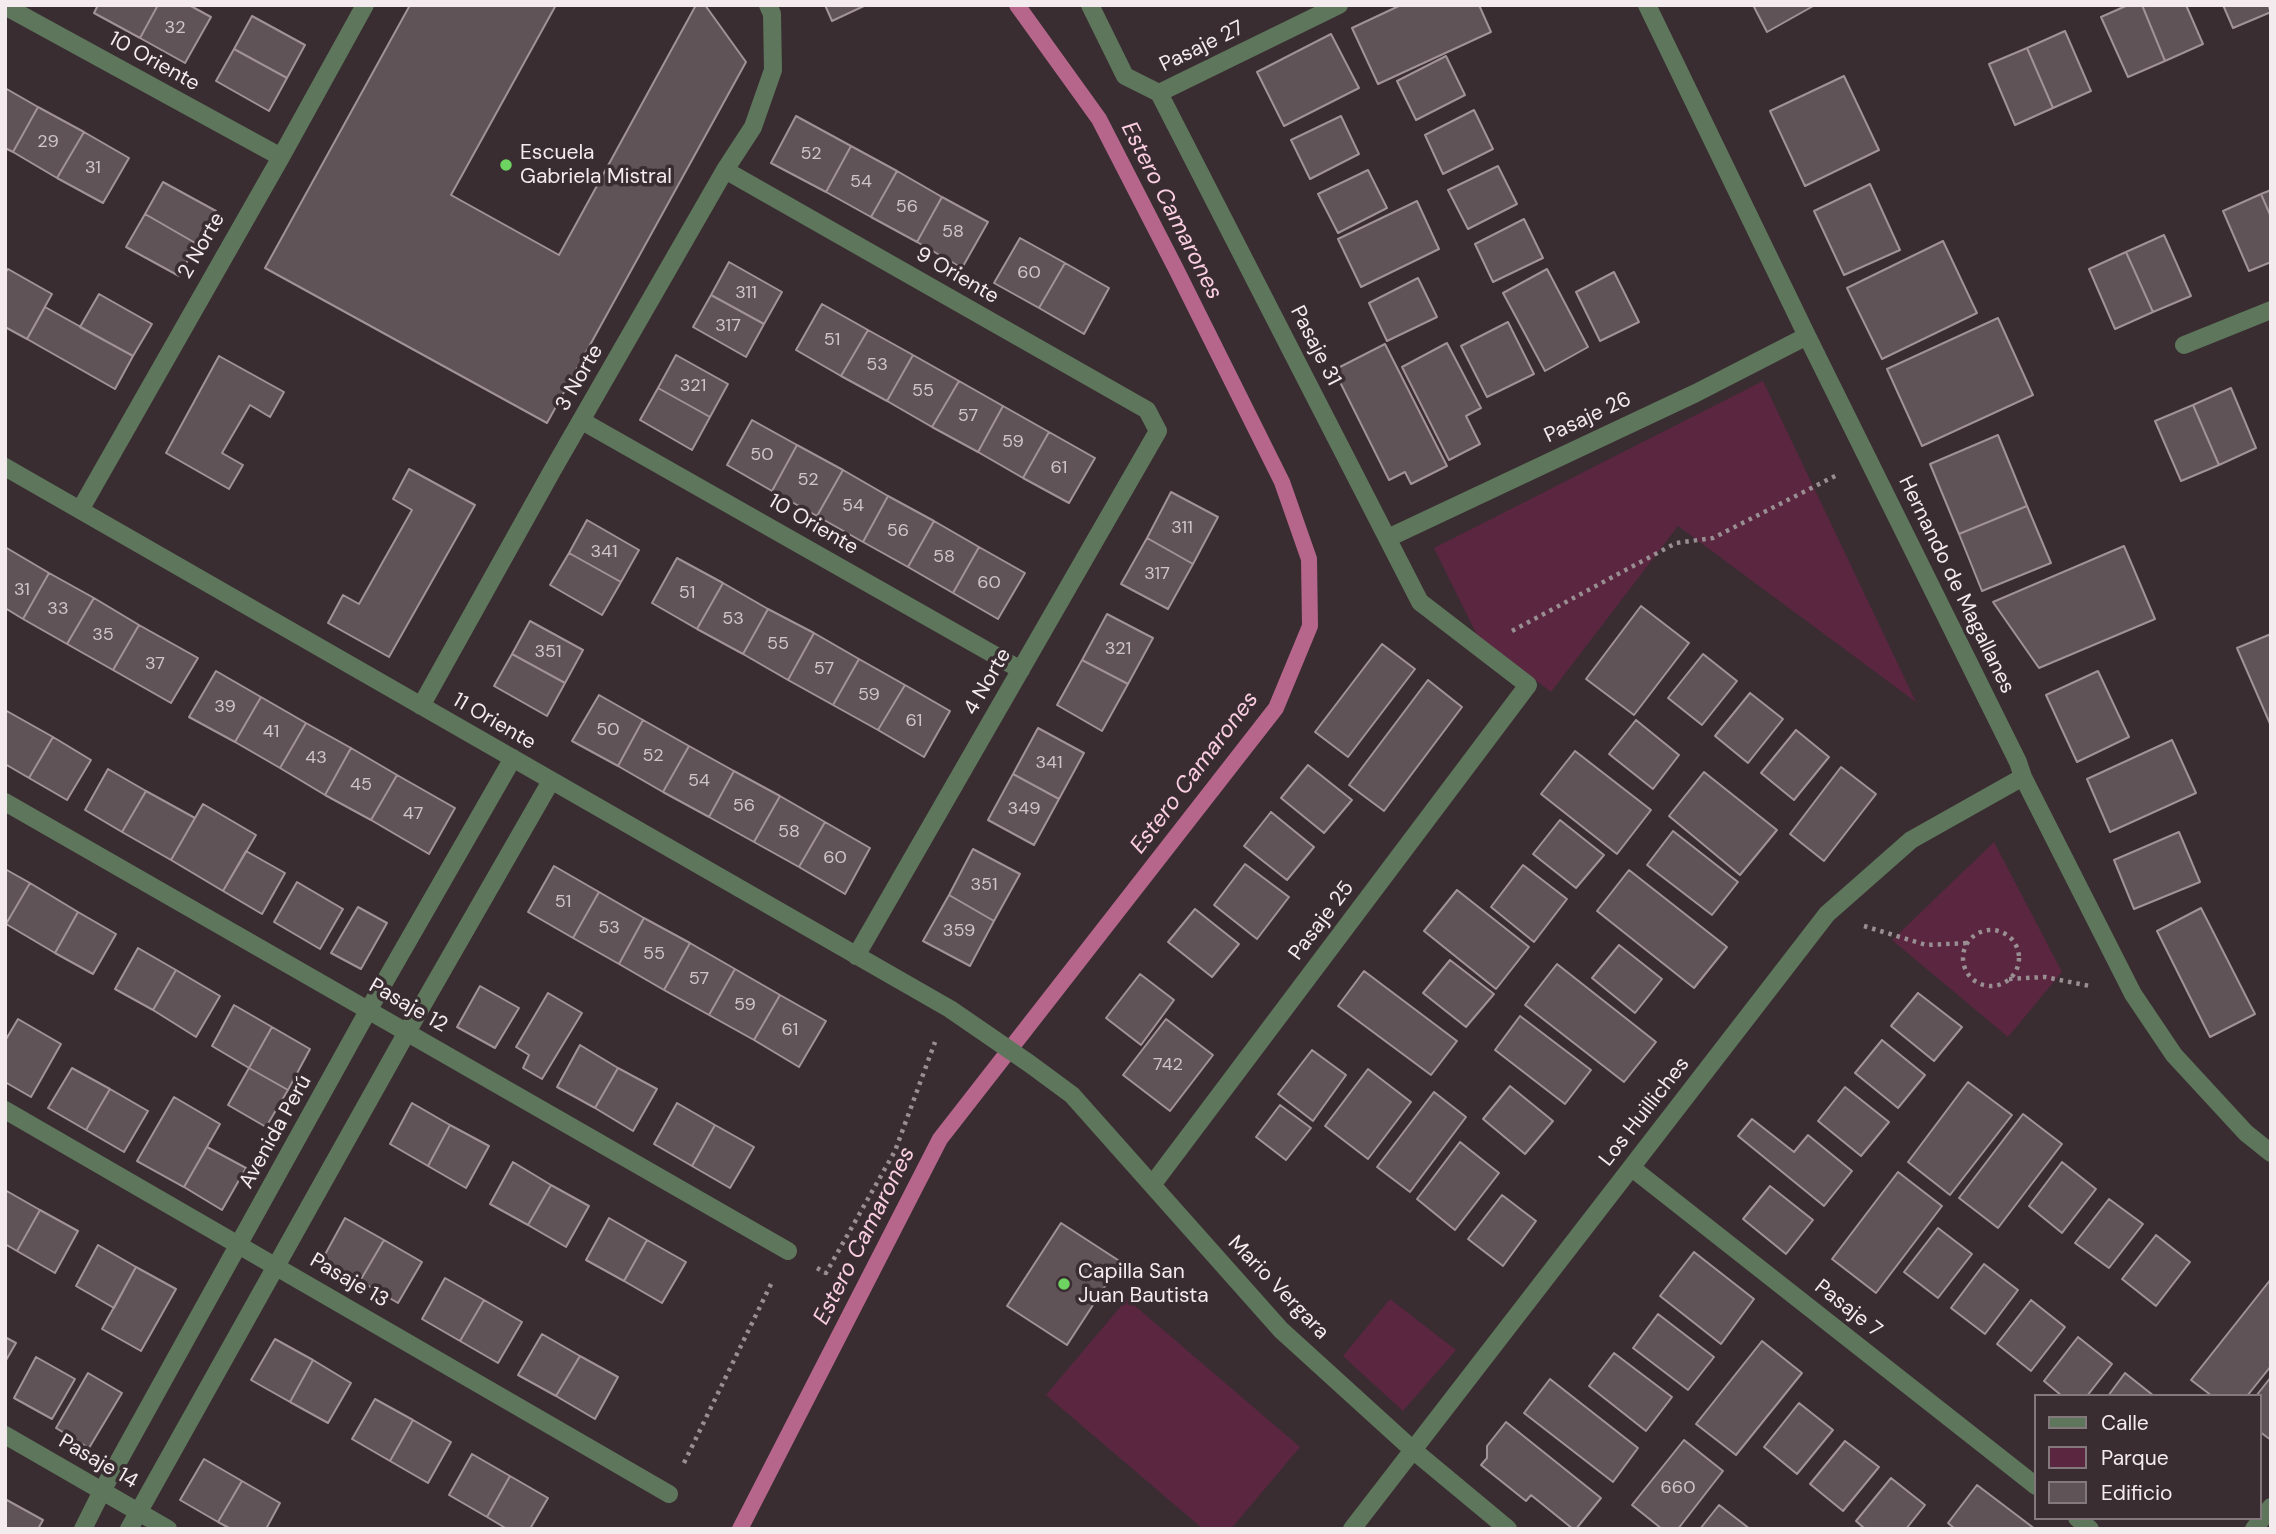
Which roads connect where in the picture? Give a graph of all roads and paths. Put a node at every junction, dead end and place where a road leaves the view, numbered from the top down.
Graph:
1 (365, 5) edge
2 (768, 5) edge
3 (1090, 5) edge
4 (1339, 5) edge
5 (1647, 5) edge
6 (5, 6) edge
7 (1159, 93) junction
8 (281, 157) junction
9 (725, 170) junction
10 (2271, 310) edge
11 (1807, 336) junction
12 (2183, 345) dead end
13 (582, 421) junction
14 (1158, 431) joint
15 (1868, 460) junction
16 (5, 467) edge
17 (80, 510) junction
18 (1388, 538) junction
19 (1481, 648) junction
20 (1021, 670) junction
21 (1528, 685) joint
22 (421, 706) junction
23 (513, 758) junction
24 (2023, 777) junction
25 (551, 780) junction
26 (5, 802) edge
27 (1827, 914) junction
28 (1969, 943) junction
29 (856, 956) junction
30 (2008, 979) junction
31 (2133, 994) junction
32 (369, 1009) junction
33 (955, 1012) junction
34 (407, 1032) junction
35 (1030, 1064) joint
36 (5, 1110) edge
37 (2271, 1153) edge
38 (1632, 1168) junction
39 (1152, 1185) junction
40 (240, 1245) junction
41 (788, 1251) junction
42 (278, 1266) junction
43 (5, 1435) edge
44 (1413, 1450) junction
45 (2035, 1485) edge
46 (102, 1491) junction
47 (669, 1494) joint
48 (139, 1512) junction
49 (83, 1529) edge
50 (129, 1529) edge
51 (168, 1529) edge
52 (1352, 1529) edge
53 (1508, 1529) edge

1 - 8 street, 2 Norte
2 - 9 street, 3 Norte
3 - 7 street
4 - 7 street, Pasaje 27
5 - 11 street, Hernando de Magallanes
6 - 8 street, 10 Oriente
7 - 18 street, Pasaje 31
8 - 17 street, 2 Norte
9 - 13 street, 3 Norte
9 - 14 street, 9 Oriente
10 - 12 street
11 - 15 street, Hernando de Magallanes
11 - 18 street, Pasaje 26
13 - 20 street, 10 Oriente
13 - 22 street, 3 Norte
14 - 20 street, 4 Norte
15 - 19 path
15 - 24 street, Hernando de Magallanes
16 - 17 street, 11 Oriente
17 - 22 street, 11 Oriente
18 - 19 street, Pasaje 31
19 - 21 street, Pasaje 31
20 - 29 street, 4 Norte
21 - 39 street, Pasaje 25
22 - 23 street, 11 Oriente
23 - 25 street, 11 Oriente
23 - 32 street, Avenida Perú
24 - 27 street, Los Huilliches
24 - 31 street, Hernando de Magallanes
25 - 29 street, 11 Oriente
25 - 34 street
26 - 32 street, Pasaje 12
27 - 28 path
27 - 38 street, Los Huilliches
28 - 30 path
28 - 30 path
29 - 33 street, 11 Oriente
30 - 31 path
31 - 37 street, Hernando de Magallanes
32 - 34 street, Pasaje 12
32 - 40 street, Avenida Perú
33 - 35 street, 11 Oriente
33 - 41 path
34 - 41 street, Pasaje 12
34 - 42 street
35 - 39 street, Mario Vergara
36 - 40 street, Pasaje 13
38 - 44 street, Los Huilliches
38 - 45 street, Pasaje 7
39 - 44 street, Mario Vergara
40 - 42 street, Pasaje 13
40 - 46 street, Avenida Perú
41 - 47 path
42 - 47 street, Pasaje 13
42 - 48 street
43 - 46 street, Pasaje 14
44 - 52 street, Los Huilliches
44 - 53 street, Mario Vergara
46 - 48 street, Pasaje 14
46 - 49 street, Avenida Perú
48 - 50 street
48 - 51 street, Pasaje 14

